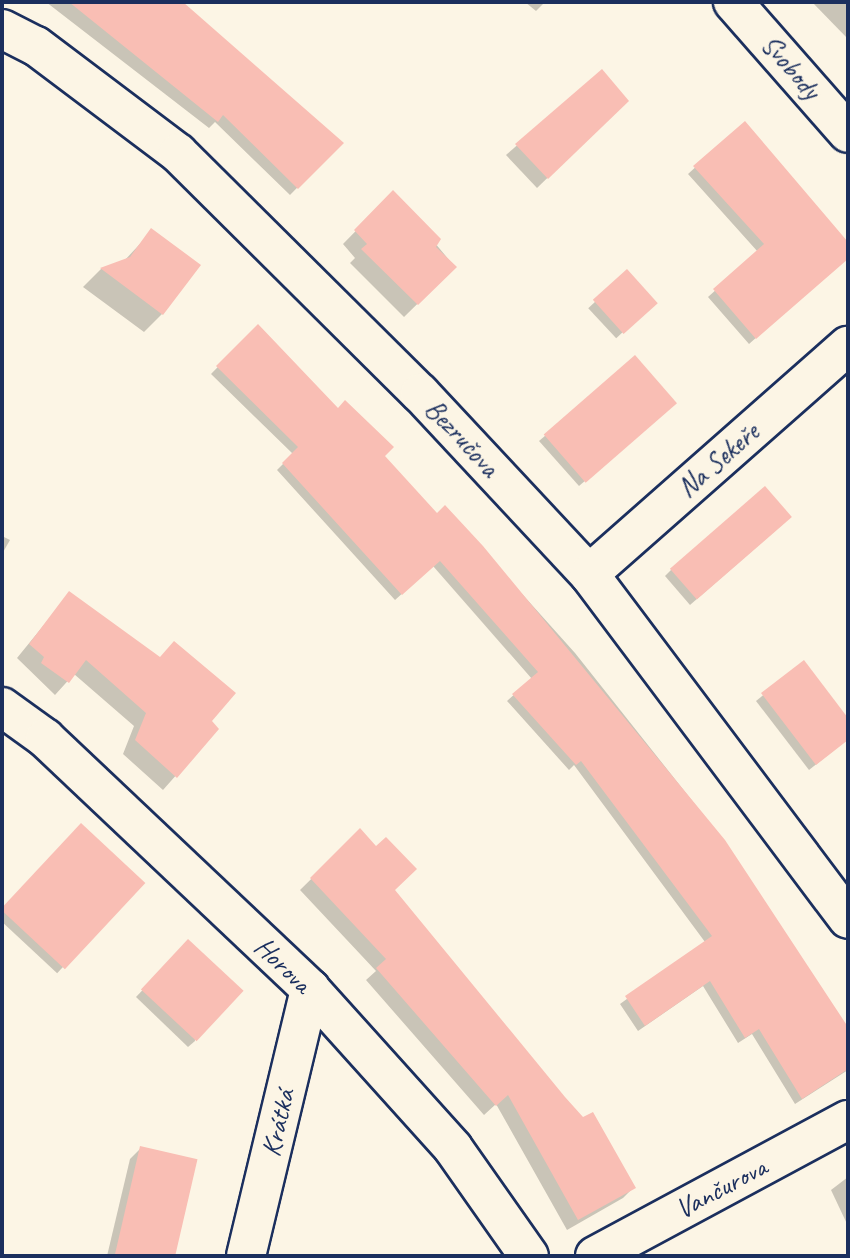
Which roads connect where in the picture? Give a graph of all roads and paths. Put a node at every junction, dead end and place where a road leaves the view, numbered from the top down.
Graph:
1 (733, 2) edge
2 (2, 29) edge
3 (848, 133) edge
4 (848, 346) edge
5 (589, 574) junction
6 (2, 708) edge
7 (848, 919) edge
8 (310, 989) junction
9 (848, 1120) edge
10 (246, 1256) edge
11 (529, 1256) edge
12 (595, 1256) edge

1 - 3 street, Svobody
2 - 5 street, Bezručova
4 - 5 street, Na Sekeře
5 - 7 street, Bezručova
6 - 8 street, Horova
8 - 10 street, Krátká
8 - 11 street, Horova
9 - 12 street, Vančurova

